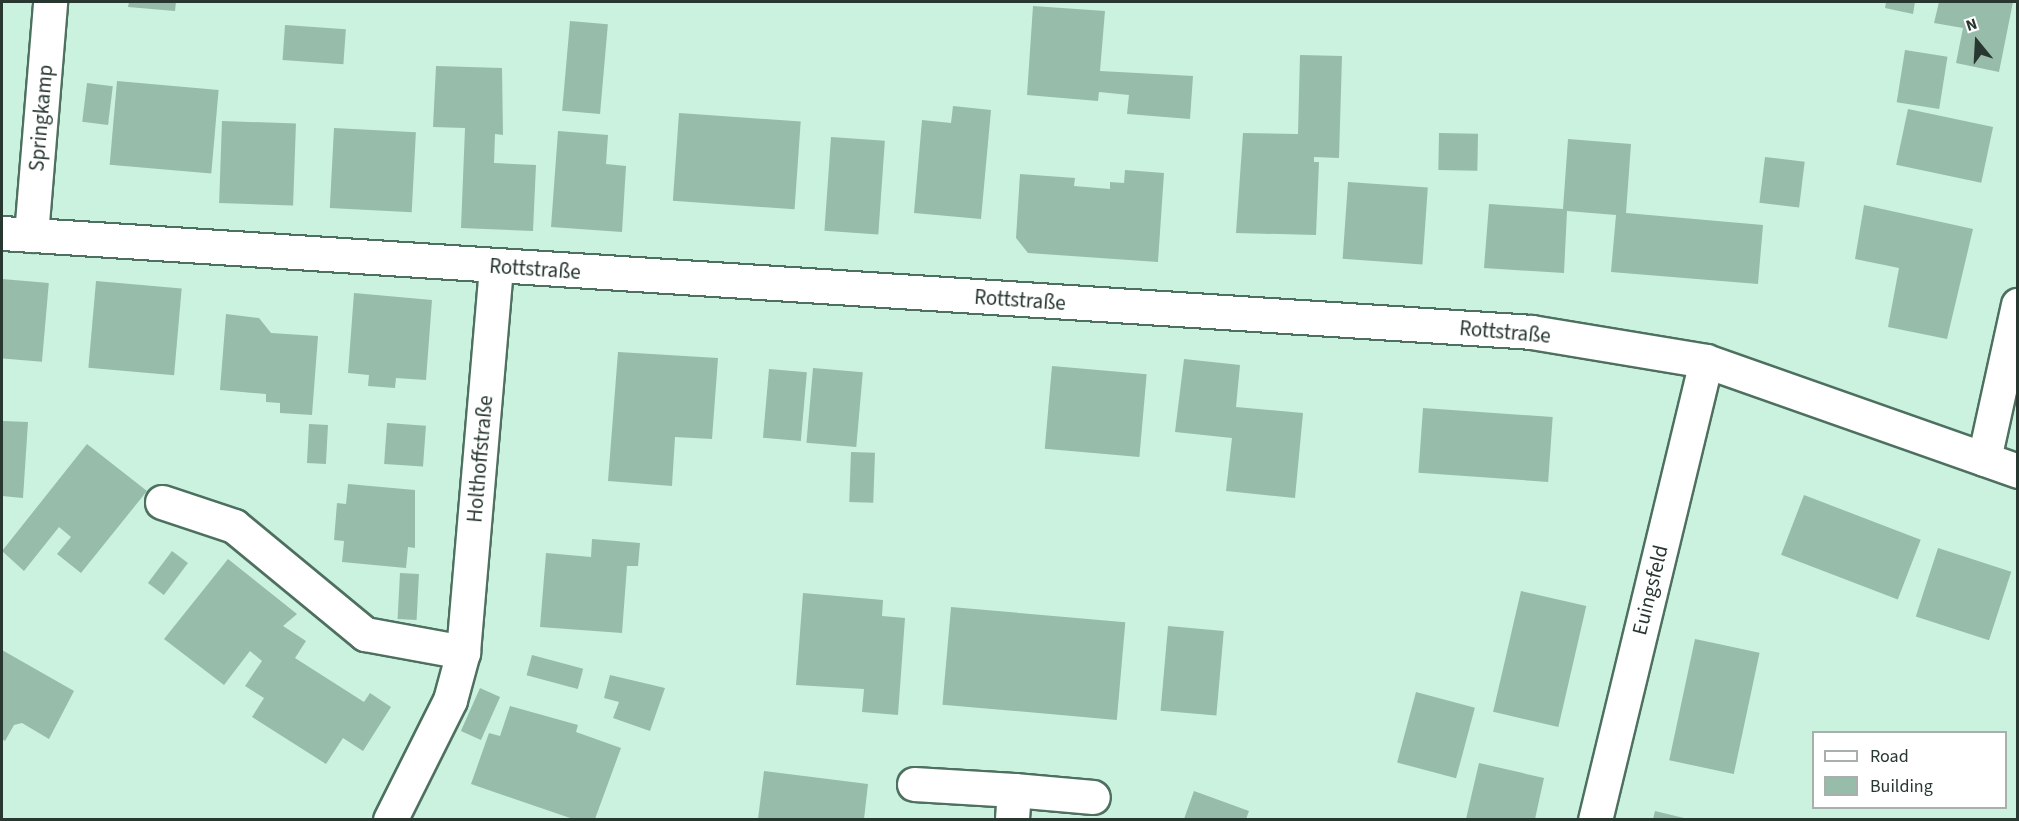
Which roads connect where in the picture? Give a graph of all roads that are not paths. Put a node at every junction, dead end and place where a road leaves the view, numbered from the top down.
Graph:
1 (50, 2) edge
2 (16, 234) edge
3 (496, 267) junction
4 (2018, 305) edge
5 (1706, 361) junction
6 (1984, 459) junction
7 (2018, 471) edge
8 (162, 502) dead end
9 (463, 652) junction
10 (914, 784) dead end
11 (1093, 797) dead end
12 (1013, 805) edge
13 (390, 819) edge
14 (1595, 819) edge

1 - 2 street, Springkamp
2 - 3 street, Rottstraße
3 - 5 street, Rottstraße
3 - 9 street, Holthoffstraße
4 - 6 street
5 - 6 street, Rottstraße
5 - 14 street, Euingsfeld
6 - 7 street, Rottstraße
8 - 9 street
9 - 13 street, Holthoffstraße
10 - 12 street
11 - 12 street

